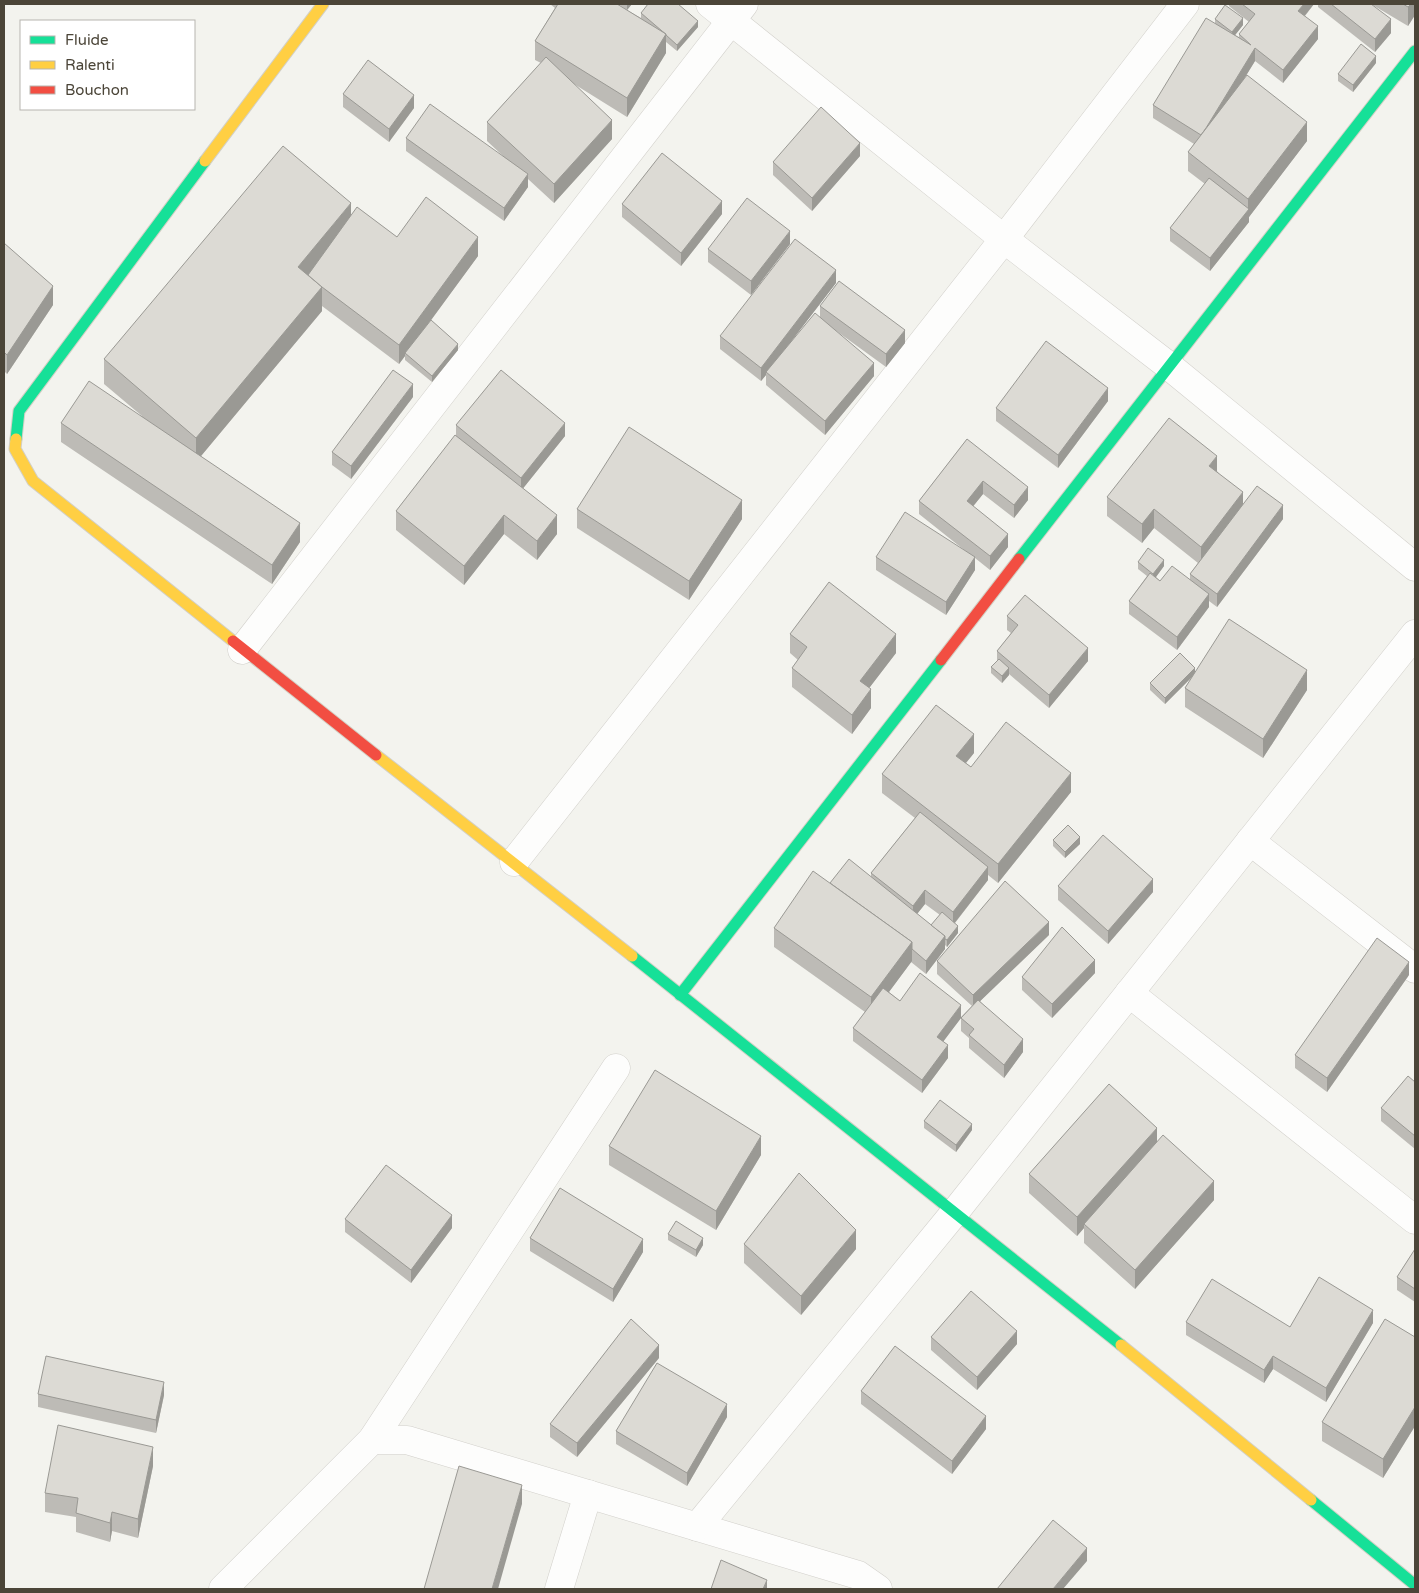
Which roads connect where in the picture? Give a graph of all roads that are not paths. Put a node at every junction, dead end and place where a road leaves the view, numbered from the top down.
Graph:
1 (323, 4) edge
2 (710, 4) edge
3 (1185, 4) edge
4 (737, 12) edge
5 (1415, 51) edge
6 (1004, 239) junction
7 (1169, 366) junction
8 (1415, 567) edge
9 (1415, 634) edge
10 (242, 650) junction
11 (1250, 841) junction
12 (514, 862) junction
13 (1415, 968) edge
14 (1129, 993) junction
15 (680, 994) junction
16 (616, 1068) dead end
17 (955, 1212) junction
18 (1415, 1220) edge
19 (372, 1440) junction
20 (588, 1494) junction
21 (696, 1527) junction
22 (1415, 1585) edge
23 (223, 1589) edge
24 (559, 1589) edge
25 (878, 1589) edge

1 - 10 street
2 - 4 street
3 - 6 street
4 - 6 street
4 - 10 street
5 - 7 street
6 - 7 street
6 - 12 street
7 - 8 street
7 - 15 street
9 - 11 street
10 - 12 street
11 - 13 street
11 - 14 street
12 - 15 street
14 - 17 street
14 - 18 street
15 - 17 street
16 - 19 street
17 - 21 street
17 - 22 street
19 - 20 street
19 - 23 street
20 - 21 street
20 - 24 street
21 - 25 street

